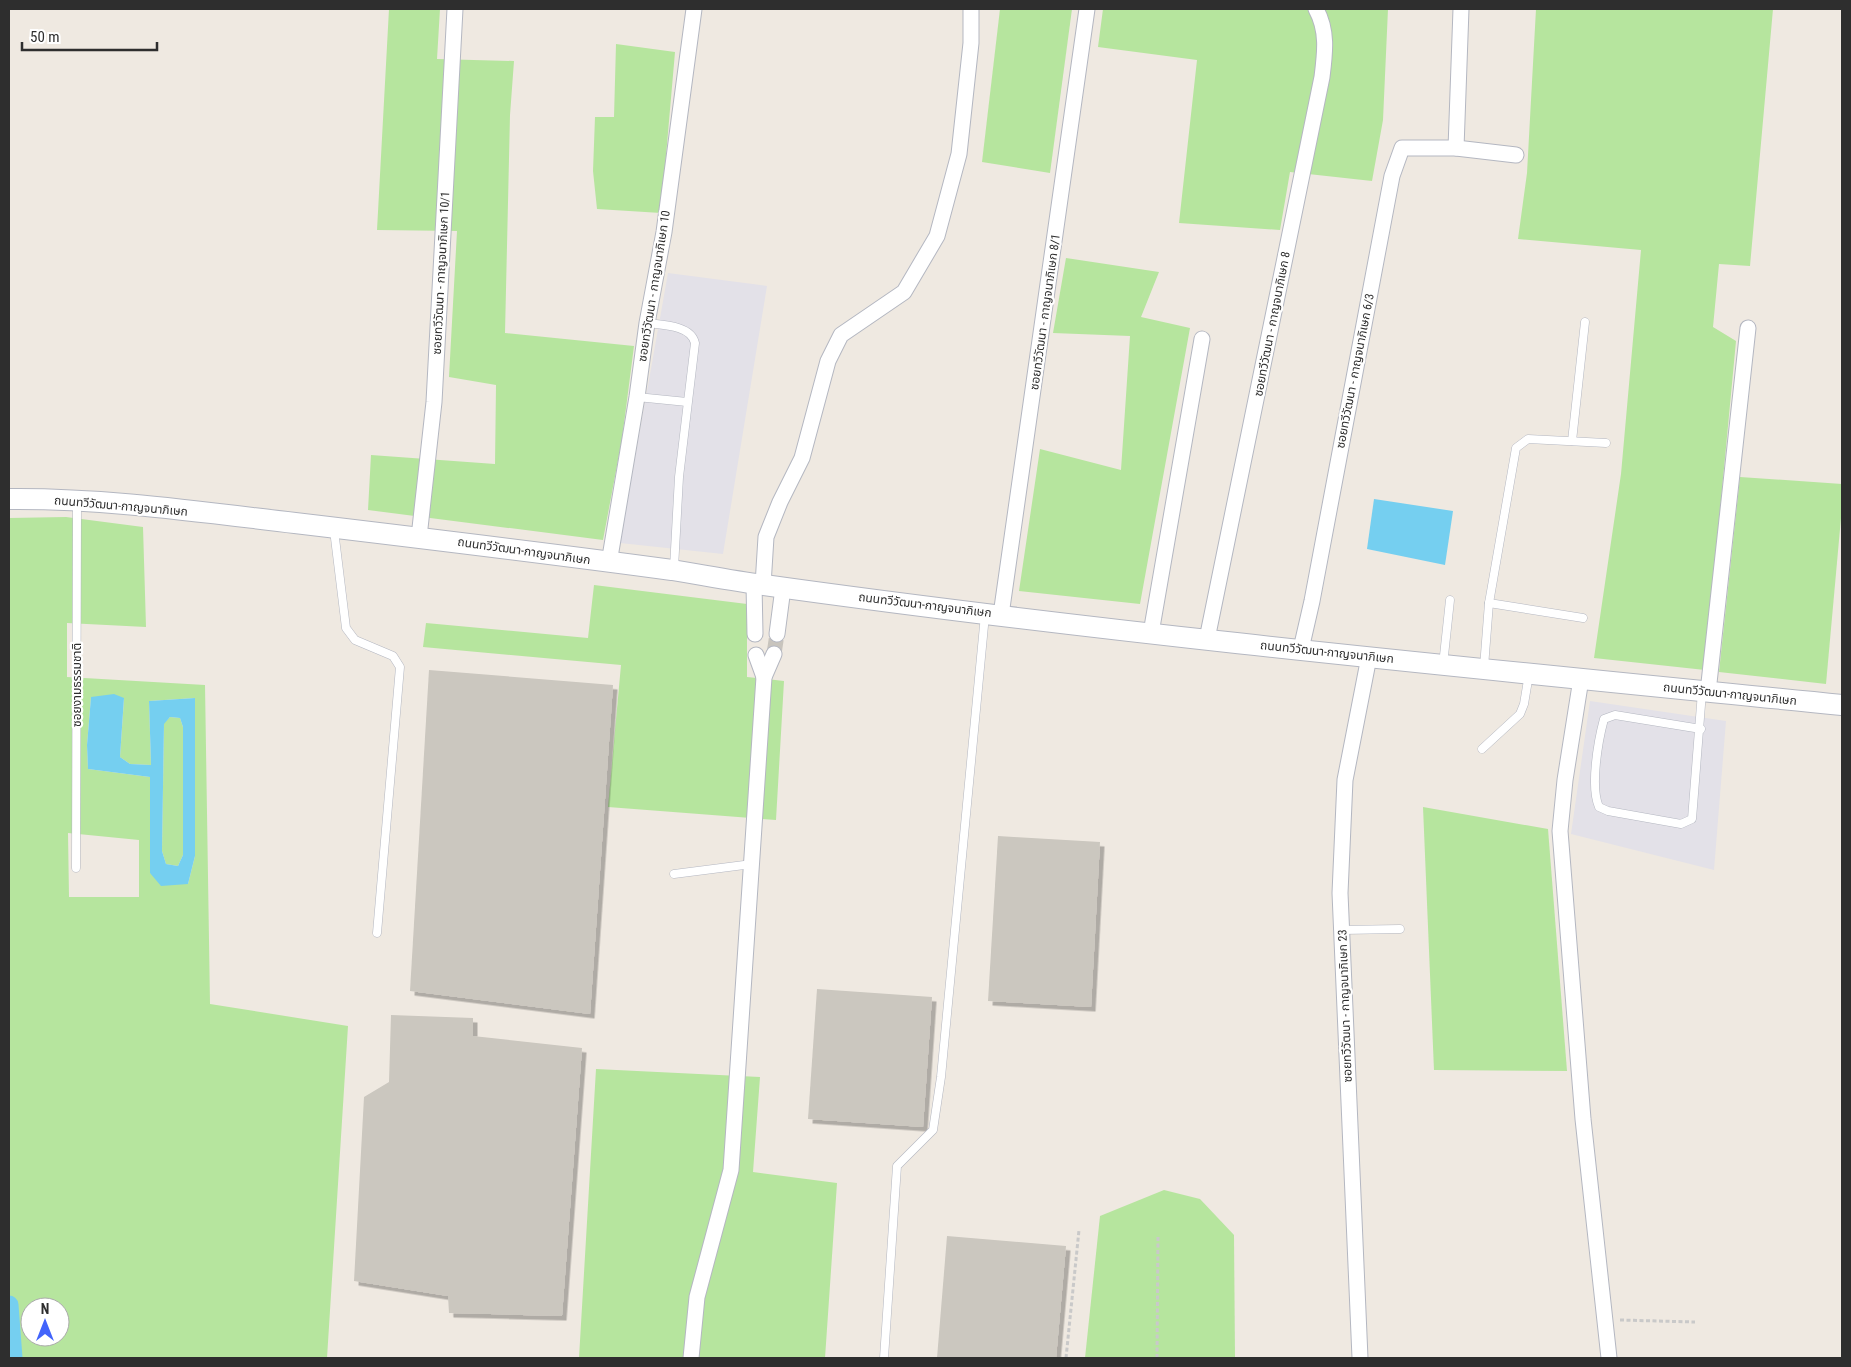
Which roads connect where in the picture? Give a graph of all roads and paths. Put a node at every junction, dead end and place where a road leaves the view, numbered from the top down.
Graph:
1 (455, 9) edge
2 (694, 9) edge
3 (971, 9) edge
4 (1087, 9) edge
5 (1316, 9) edge
6 (1461, 9) edge
7 (1456, 148) junction
8 (1516, 155) dead end
9 (1585, 322) dead end
10 (647, 323) junction
11 (1748, 328) dead end
12 (1202, 339) dead end
13 (637, 397) junction
14 (687, 402) junction
15 (1572, 441) junction
16 (1606, 443) dead end
17 (18, 499) edge
18 (77, 502) junction
19 (334, 528) junction
20 (419, 537) junction
21 (609, 563) junction
22 (674, 570) junction
23 (758, 584) junction
24 (783, 588) junction
25 (1450, 600) dead end
26 (1489, 603) junction
27 (993, 614) junction
28 (1583, 618) dead end
29 (1151, 633) junction
30 (755, 634) dead end
31 (777, 634) tunnel mouth
32 (1208, 639) junction
33 (1301, 649) junction
34 (774, 654) tunnel mouth
35 (756, 655) tunnel mouth
36 (1369, 657) junction
37 (1443, 664) junction
38 (1484, 669) junction
39 (1529, 674) junction
40 (764, 677) junction
41 (1582, 679) junction
42 (1705, 692) junction
43 (1842, 705) edge
44 (1701, 729) junction
45 (1482, 749) dead end
46 (752, 864) junction
47 (76, 868) dead end
48 (674, 874) dead end
49 (1400, 929) dead end
50 (1342, 930) junction
51 (377, 933) dead end
52 (1079, 1230) dead end
53 (1158, 1237) dead end
54 (1605, 1320) junction
55 (1695, 1322) dead end
56 (690, 1358) edge
57 (884, 1358) edge
58 (1066, 1358) edge
59 (1157, 1358) edge
60 (1360, 1358) edge
61 (1609, 1358) edge

1 - 20 street, ซอยทวีวัฒนา - กาญจนาภิเษก 10/1
2 - 10 street, ซอยทวีวัฒนา - กาญจนาภิเษก 10
3 - 23 street
4 - 27 street, ซอยทวีวัฒนา - กาญจนาภิเษก 8/1
5 - 32 street, ซอยทวีวัฒนา - กาญจนาภิเษก 8
6 - 7 street
7 - 8 street, ซอยทวีวัฒนา - กาญจนาภิเษก 6/3
7 - 33 street, ซอยทวีวัฒนา - กาญจนาภิเษก 6/3
9 - 15 lane
10 - 13 street, ซอยทวีวัฒนา - กาญจนาภิเษก 10
10 - 14 lane
11 - 42 street
12 - 29 street
13 - 14 lane
13 - 21 street, ซอยทวีวัฒนา - กาญจนาภิเษก 10
14 - 22 lane
15 - 16 lane
15 - 26 lane
17 - 18 street, ถนนทวีวัฒนา-กาญจนาภิเษก
18 - 19 street, ถนนทวีวัฒนา-กาญจนาภิเษก
18 - 47 lane, ซอยงามธรรมชาติ
19 - 20 street, ถนนทวีวัฒนา-กาญจนาภิเษก
19 - 51 lane
20 - 21 street, ถนนทวีวัฒนา-กาญจนาภิเษก
21 - 22 street, ถนนทวีวัฒนา-กาญจนาภิเษก
22 - 23 street, ถนนทวีวัฒนา-กาญจนาภิเษก
23 - 24 street, ถนนทวีวัฒนา-กาญจนาภิเษก
23 - 30 street
24 - 27 street, ถนนทวีวัฒนา-กาญจนาภิเษก
24 - 31 street
25 - 37 lane
26 - 28 lane
26 - 38 lane
27 - 29 street, ถนนทวีวัฒนา-กาญจนาภิเษก
27 - 57 lane
29 - 32 street, ถนนทวีวัฒนา-กาญจนาภิเษก
32 - 33 street, ถนนทวีวัฒนา-กาญจนาภิเษก
33 - 36 street, ถนนทวีวัฒนา-กาญจนาภิเษก
34 - 40 street
35 - 40 street
36 - 37 street, ถนนทวีวัฒนา-กาญจนาภิเษก
36 - 50 street, ซอยทวีวัฒนา - กาญจนาภิเษก 23
37 - 38 street, ถนนทวีวัฒนา-กาญจนาภิเษก
38 - 39 street, ถนนทวีวัฒนา-กาญจนาภิเษก
39 - 41 street, ถนนทวีวัฒนา-กาญจนาภิเษก
39 - 45 lane
40 - 46 street
41 - 42 street, ถนนทวีวัฒนา-กาญจนาภิเษก
41 - 54 street
42 - 43 street, ถนนทวีวัฒนา-กาญจนาภิเษก
42 - 44 lane
44 - 44 lane
46 - 48 lane
46 - 56 street
49 - 50 lane
50 - 60 street, ซอยทวีวัฒนา - กาญจนาภิเษก 23
52 - 58 path
53 - 59 path
54 - 55 path
54 - 61 street

